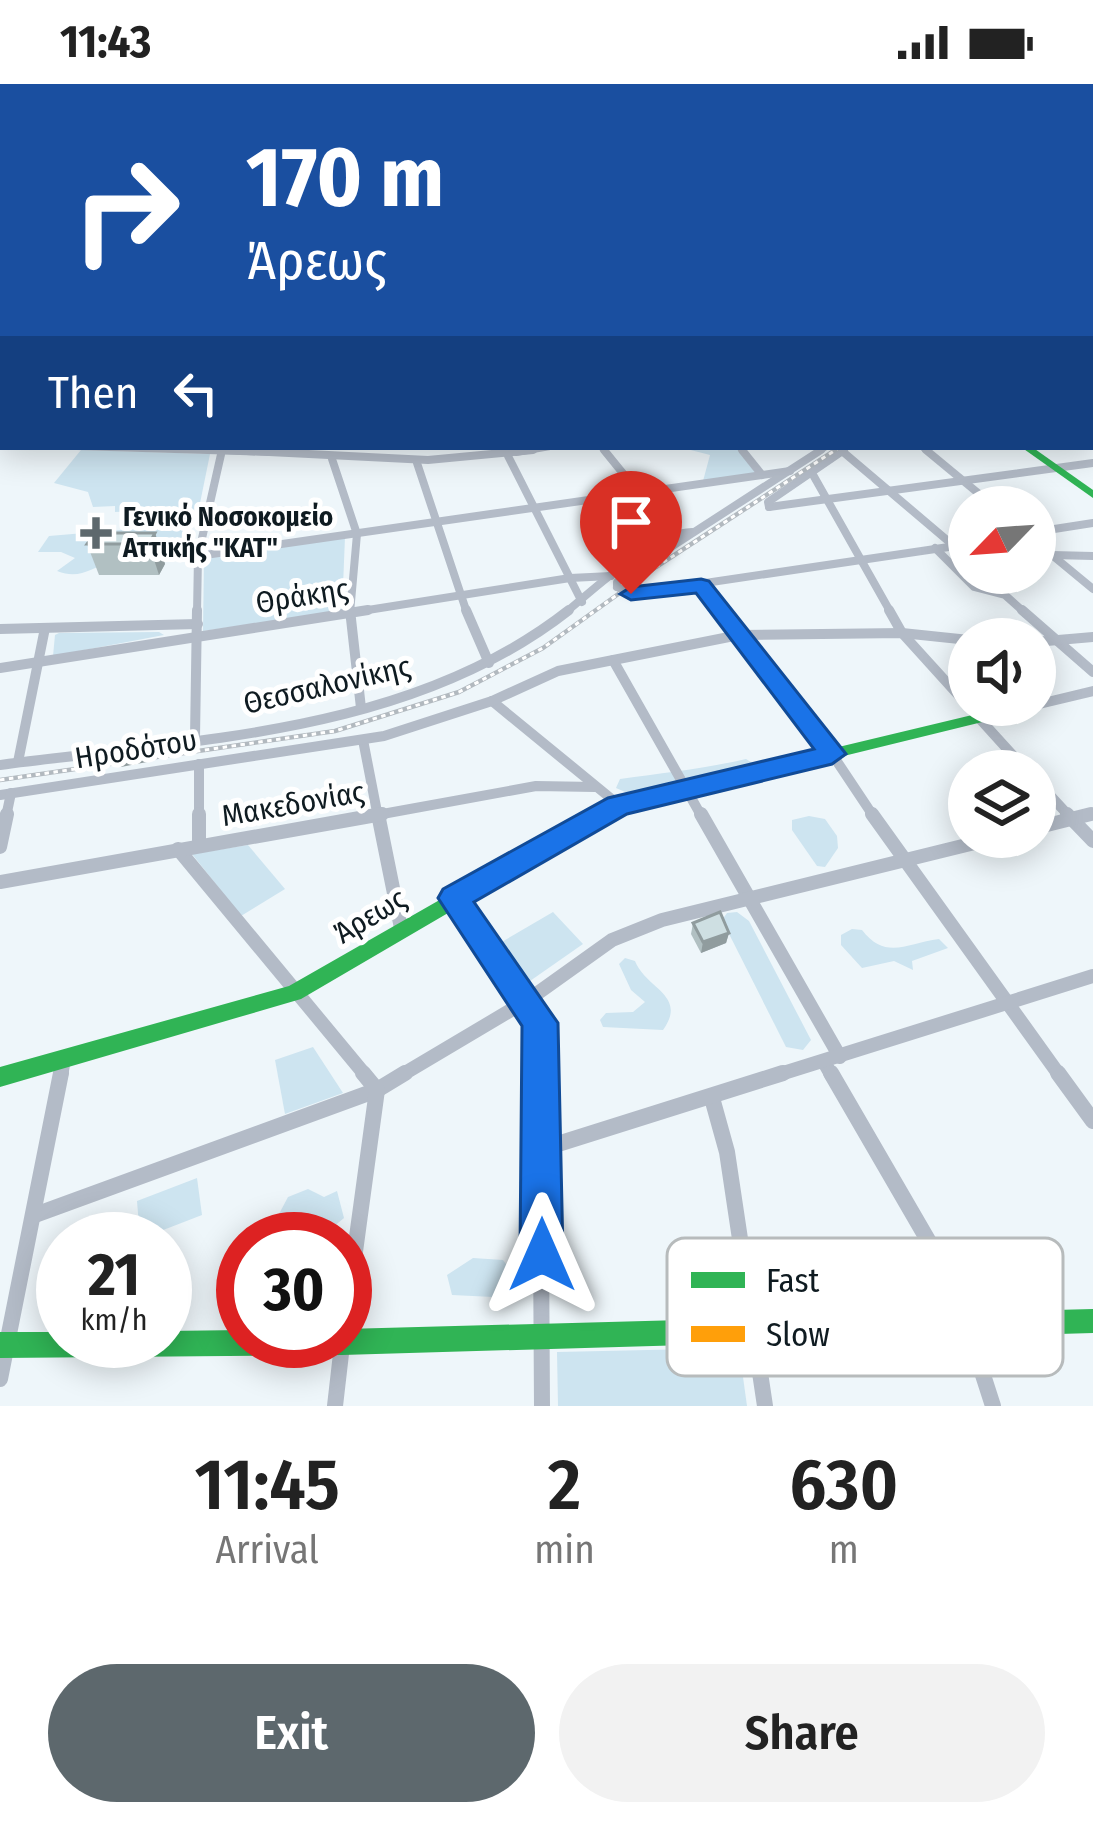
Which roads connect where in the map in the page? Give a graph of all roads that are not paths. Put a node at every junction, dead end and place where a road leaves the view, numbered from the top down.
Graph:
1 (223, 450) edge
2 (243, 450) edge
3 (536, 450) edge
4 (603, 450) edge
5 (742, 450) edge
6 (797, 450) edge
7 (821, 450) edge
8 (844, 450) edge
9 (846, 450) edge
10 (926, 450) edge
11 (1030, 450) edge
12 (508, 456) junction
13 (332, 459) junction
14 (803, 462) junction
15 (417, 463) junction
16 (1093, 464) edge
17 (1056, 469) junction
18 (790, 471) junction
19 (812, 473) junction
20 (762, 475) junction
21 (963, 481) junction
22 (969, 486) edge
23 (891, 492) junction
24 (635, 493) junction
25 (1093, 495) edge
26 (826, 500) junction
27 (535, 508) junction
28 (435, 522) junction
29 (1093, 523) edge
30 (692, 532) junction
31 (1056, 532) edge
32 (357, 533) junction
33 (673, 536) junction
34 (948, 541) edge
35 (948, 547) edge
36 (935, 548) junction
37 (1056, 555) edge
38 (198, 556) junction
39 (1093, 556) edge
40 (1056, 558) edge
41 (860, 560) junction
42 (570, 578) junction
43 (614, 581) junction
44 (701, 586) junction
45 (1093, 589) edge
46 (460, 596) junction
47 (582, 602) junction
48 (350, 613) junction
49 (45, 628) junction
50 (0, 629) edge
51 (198, 630) junction
52 (902, 633) junction
53 (739, 635) junction
54 (1093, 637) edge
55 (948, 638) edge
56 (1057, 640) junction
57 (613, 660) junction
58 (38, 662) junction
59 (489, 663) junction
60 (0, 668) edge
61 (1093, 672) edge
62 (948, 684) edge
63 (1093, 692) edge
64 (492, 700) junction
65 (1056, 700) edge
66 (361, 708) junction
67 (948, 725) edge
68 (986, 726) edge
69 (195, 736) junction
70 (363, 740) junction
71 (1008, 750) edge
72 (832, 754) junction
73 (18, 762) junction
74 (199, 764) junction
75 (0, 765) edge
76 (595, 787) junction
77 (686, 788) junction
78 (6, 794) edge
79 (1056, 801) edge
80 (619, 805) junction
81 (1093, 812) edge
82 (379, 813) junction
83 (1072, 818) junction
84 (1056, 822) edge
85 (1093, 841) edge
86 (200, 845) junction
87 (0, 847) edge
88 (178, 849) junction
89 (948, 850) edge
90 (904, 862) junction
91 (0, 882) edge
92 (748, 896) junction
93 (454, 898) junction
94 (401, 928) junction
95 (1093, 976) edge
96 (294, 993) junction
97 (528, 1000) junction
98 (1006, 1002) junction
99 (64, 1059) junction
100 (832, 1059) junction
101 (0, 1077) edge
102 (377, 1090) junction
103 (712, 1098) junction
104 (1093, 1121) edge
105 (542, 1149) junction
106 (360, 1212) edge
107 (34, 1215) junction
108 (740, 1238) edge
109 (930, 1238) edge
110 (1093, 1321) edge
111 (1063, 1322) edge
112 (667, 1330) edge
113 (542, 1334) junction
114 (372, 1340) edge
115 (216, 1342) edge
116 (3, 1345) edge
117 (340, 1368) edge
118 (760, 1376) edge
119 (984, 1376) edge
120 (0, 1379) edge
121 (335, 1406) edge
122 (542, 1406) edge
123 (764, 1406) edge
124 (993, 1406) edge

1 - 38 street
2 - 13 street
3 - 12 street
4 - 24 street
5 - 20 street
6 - 14 street
7 - 14 street
8 - 19 street
9 - 23 street
10 - 21 street
11 - 17 street
12 - 15 street
12 - 27 street
13 - 15 street
13 - 32 street
14 - 18 street
15 - 28 street
16 - 17 street
17 - 21 street
17 - 25 street
18 - 20 street
18 - 30 street
19 - 26 street
19 - 26 street
20 - 24 street
21 - 22 street
21 - 23 street
23 - 26 street
23 - 34 street
24 - 27 street
24 - 33 street
26 - 41 street
27 - 28 street
27 - 42 street
28 - 32 street
28 - 46 street
29 - 31 street
30 - 33 street, Θεσσαλονίκης
30 - 43 street
32 - 38 street
32 - 48 street
33 - 43 street, Θεσσαλονίκης
35 - 36 street
36 - 41 street
36 - 56 street
37 - 39 street
38 - 51 street
40 - 45 street
41 - 44 street
41 - 52 street
42 - 43 street, Θράκης
42 - 46 street, Θράκης
42 - 47 street
43 - 44 street, bridge
43 - 47 street, Θεσσαλονίκης
44 - 53 street
46 - 48 street, Θράκης
46 - 59 street
47 - 59 street, Θεσσαλονίκης
48 - 51 street, Θράκης
48 - 66 street
49 - 50 street
49 - 51 street
49 - 58 street
51 - 58 street, Θράκης
51 - 69 street
52 - 53 street, Ηροδότου
52 - 55 street, Ηροδότου
52 - 62 street
53 - 57 street, Ηροδότου
53 - 72 street
54 - 56 street
56 - 61 street
57 - 64 street, Ηροδότου
57 - 77 street
58 - 60 street, Θράκης
58 - 73 street
59 - 66 street, Θεσσαλονίκης
63 - 65 street, Άρεως
64 - 70 street, Ηροδότου
64 - 76 street
66 - 69 street, Θεσσαλονίκης
67 - 72 street, Άρεως
68 - 71 street
69 - 73 street, Θεσσαλονίκης
70 - 74 street, Ηροδότου
70 - 82 street
72 - 77 street, Άρεως
72 - 90 street
73 - 75 street, Θεσσαλονίκης
74 - 78 street, Ηροδότου
74 - 86 street
76 - 80 street
76 - 82 street, Μακεδονίας
77 - 80 street, Άρεως
77 - 92 street
78 - 87 street
79 - 83 street
80 - 93 street, Άρεως
81 - 83 street
82 - 86 street, Μακεδονίας
82 - 94 street
83 - 84 street
83 - 85 street
86 - 88 street, Μακεδονίας
88 - 91 street, Μακεδονίας
88 - 96 street
89 - 90 street
90 - 92 street
90 - 98 street
92 - 97 street
92 - 100 street
93 - 94 street, Άρεως
93 - 97 street
94 - 96 street, Άρεως
95 - 98 street
96 - 99 street, Άρεως
96 - 102 street
97 - 102 street
97 - 105 street
98 - 100 street
98 - 104 street
99 - 101 street, Άρεως
99 - 107 street
100 - 103 street
100 - 109 street
102 - 106 street
102 - 107 street
103 - 105 street
103 - 108 street
105 - 113 street
107 - 116 street
110 - 111 street
112 - 113 street
113 - 114 street
113 - 122 street
115 - 116 street
116 - 120 street
117 - 121 street
118 - 123 street
119 - 124 street

